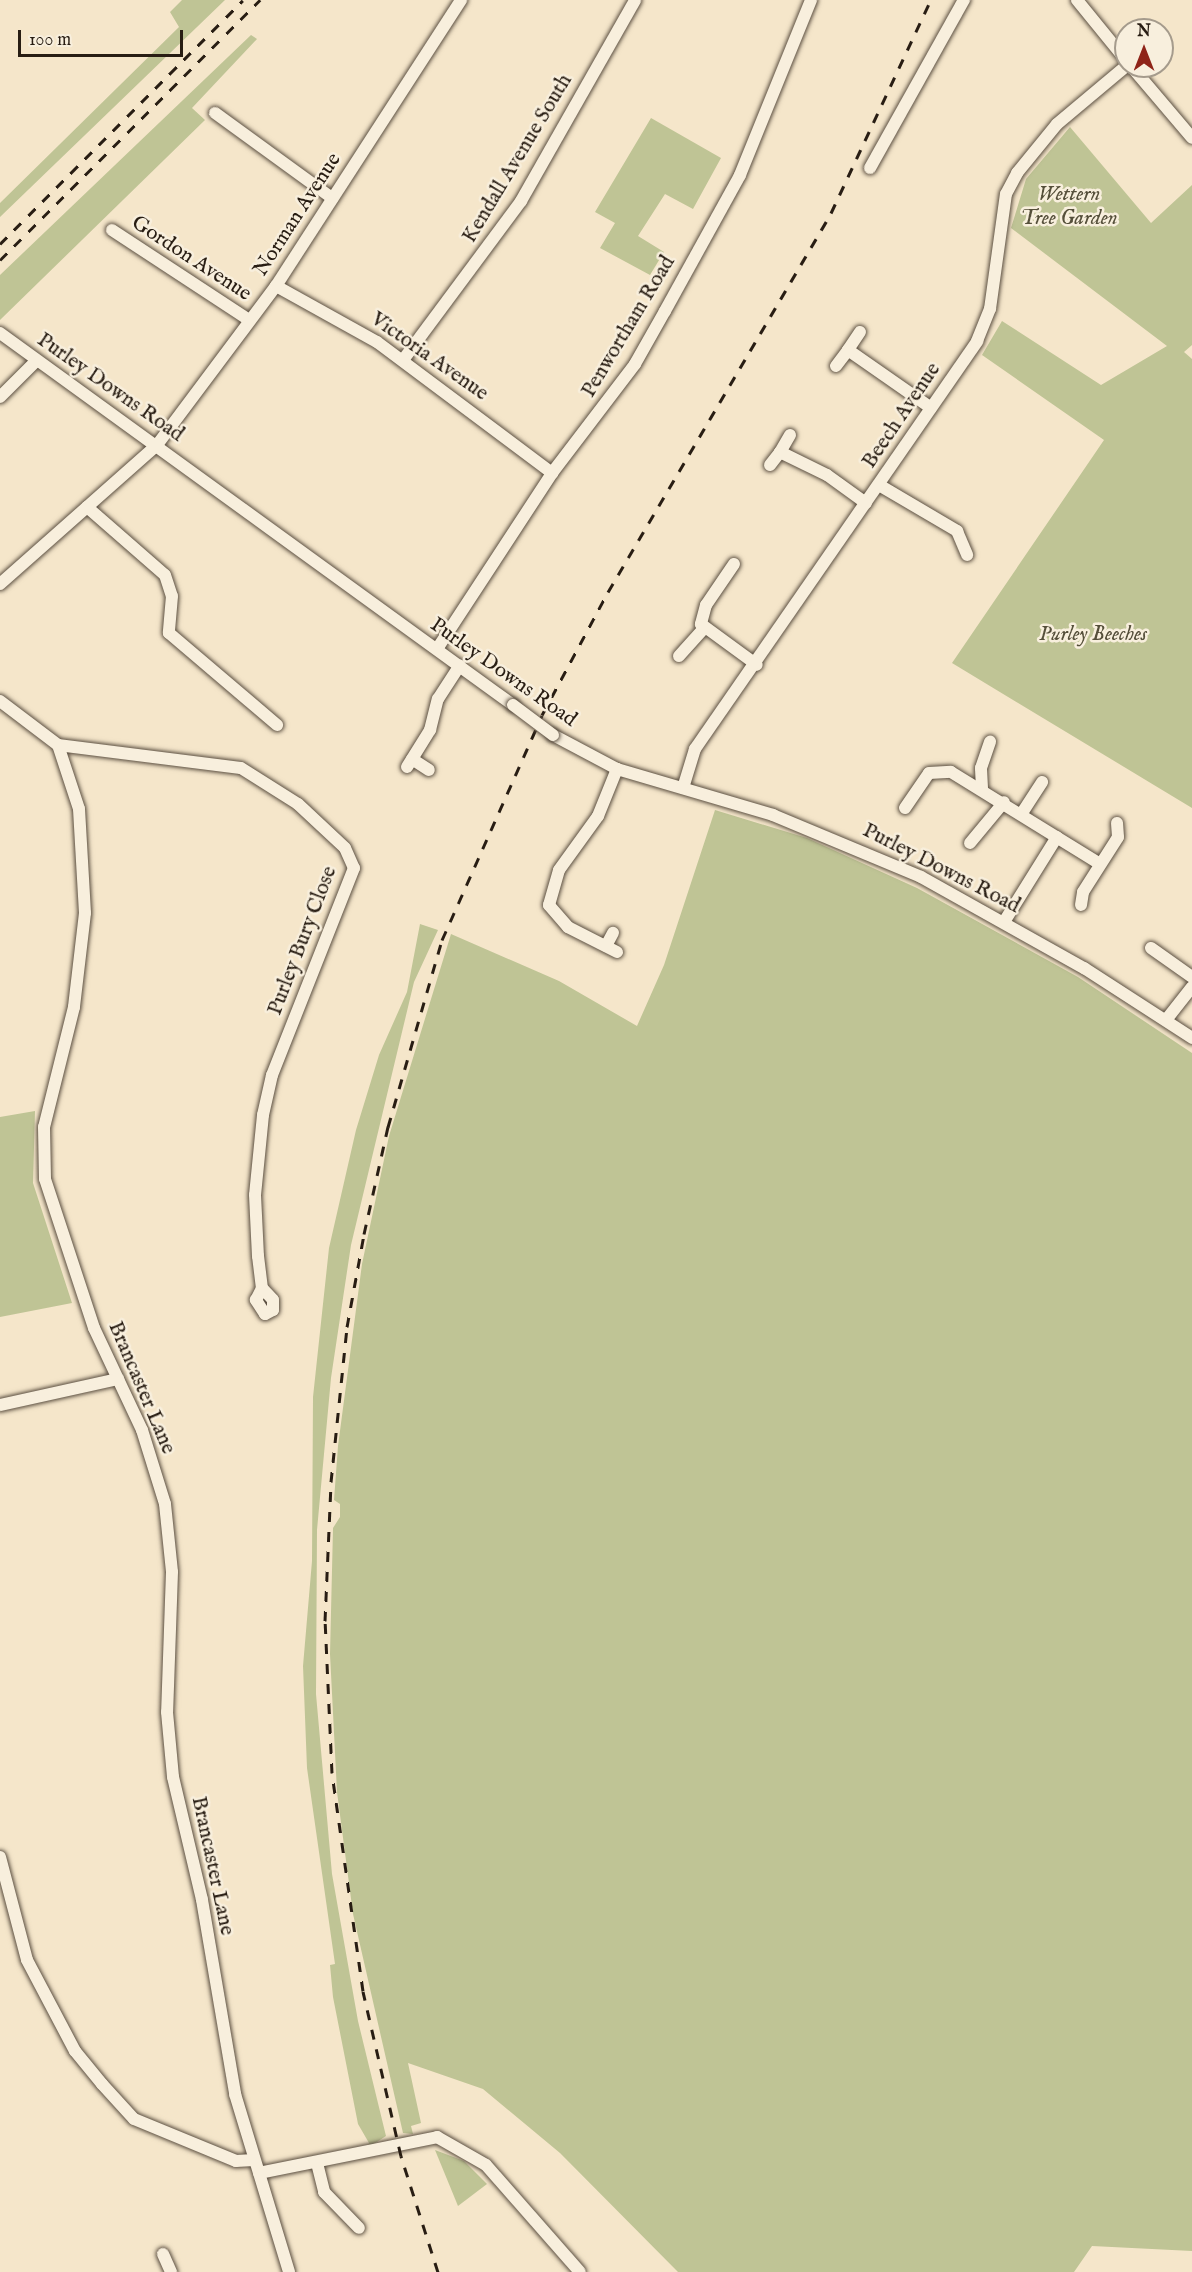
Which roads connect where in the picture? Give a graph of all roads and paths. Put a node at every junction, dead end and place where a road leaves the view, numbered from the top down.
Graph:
1 (461, 0) edge
2 (635, 0) edge
3 (810, 0) edge
4 (964, 0) edge
5 (1077, 0) edge
6 (1114, 45) edge
7 (1114, 76) edge
8 (1141, 78) edge
9 (214, 113) dead end
10 (1192, 138) edge
11 (870, 168) dead end
12 (332, 198) junction
13 (112, 230) dead end
14 (276, 286) junction
15 (249, 320) junction
16 (860, 332) dead end
17 (0, 333) edge
18 (848, 350) junction
19 (403, 360) junction
20 (36, 361) junction
21 (836, 366) dead end
22 (0, 397) edge
23 (931, 408) junction
24 (790, 435) dead end
25 (157, 445) junction
26 (780, 452) junction
27 (770, 465) dead end
28 (552, 473) junction
29 (879, 484) junction
30 (867, 503) junction
31 (87, 507) junction
32 (967, 555) dead end
33 (734, 564) dead end
34 (0, 584) edge
35 (703, 629) junction
36 (437, 649) junction
37 (679, 656) dead end
38 (460, 665) junction
39 (757, 665) junction
40 (0, 701) edge
41 (277, 725) dead end
42 (990, 742) dead end
43 (58, 745) junction
44 (617, 769) junction
45 (429, 770) dead end
46 (1042, 782) dead end
47 (683, 788) junction
48 (982, 788) junction
49 (1004, 802) junction
50 (905, 808) dead end
51 (1022, 813) junction
52 (1117, 823) dead end
53 (1057, 837) junction
54 (970, 843) dead end
55 (1100, 864) junction
56 (1081, 905) dead end
57 (1004, 922) junction
58 (613, 933) dead end
59 (1151, 948) dead end
60 (1192, 977) edge
61 (1192, 987) edge
62 (1166, 1020) junction
63 (1192, 1038) edge
64 (262, 1288) dead end
65 (118, 1379) junction
66 (0, 1405) edge
67 (0, 1857) edge
68 (254, 2160) junction
69 (317, 2163) junction
70 (259, 2173) junction
71 (359, 2228) dead end
72 (163, 2254) dead end
73 (171, 2272) edge
74 (289, 2272) edge
75 (580, 2272) edge

1 - 12 street, Norman Avenue
2 - 19 street, Kendall Avenue South
3 - 28 street, Penwortham Road
4 - 11 street
5 - 6 street
7 - 23 street, Beech Avenue
8 - 10 street
9 - 12 street
12 - 14 street, Norman Avenue
13 - 15 street, Gordon Avenue
14 - 15 street, Norman Avenue
14 - 19 street, Victoria Avenue
15 - 25 street, Norman Avenue
16 - 18 street
17 - 20 street, Purley Downs Road
18 - 21 street
18 - 23 street
19 - 28 street, Victoria Avenue
20 - 22 street
20 - 25 street, Purley Downs Road
23 - 29 street, Beech Avenue
24 - 26 street
25 - 31 street, Norman Avenue
25 - 36 street, Purley Downs Road
26 - 27 street
26 - 30 street
28 - 36 street, Penwortham Road
29 - 30 street, Beech Avenue
29 - 32 street
30 - 39 street, Beech Avenue
31 - 34 street, Norman Avenue
31 - 41 street
33 - 35 street
35 - 37 street
35 - 39 street
36 - 38 street, Purley Downs Road
38 - 44 street, Purley Downs Road, bridge
38 - 45 street
39 - 47 street, Beech Avenue
40 - 43 street
42 - 48 street
43 - 64 street, Purley Bury Close
43 - 65 street, Brancaster Lane
44 - 47 street, Purley Downs Road
44 - 58 street
46 - 51 street
47 - 57 street, Purley Downs Road
48 - 49 street
48 - 50 street
49 - 51 street
49 - 54 street
51 - 53 street
52 - 55 street
53 - 55 street
53 - 57 street
55 - 56 street
57 - 62 street, Purley Downs Road
59 - 60 street
61 - 62 street
62 - 63 street, Purley Downs Road
65 - 66 street
65 - 68 street, Brancaster Lane
67 - 68 street
68 - 70 street, Brancaster Lane
69 - 70 street
69 - 71 street
69 - 75 street
70 - 74 street, Brancaster Lane
72 - 73 street

